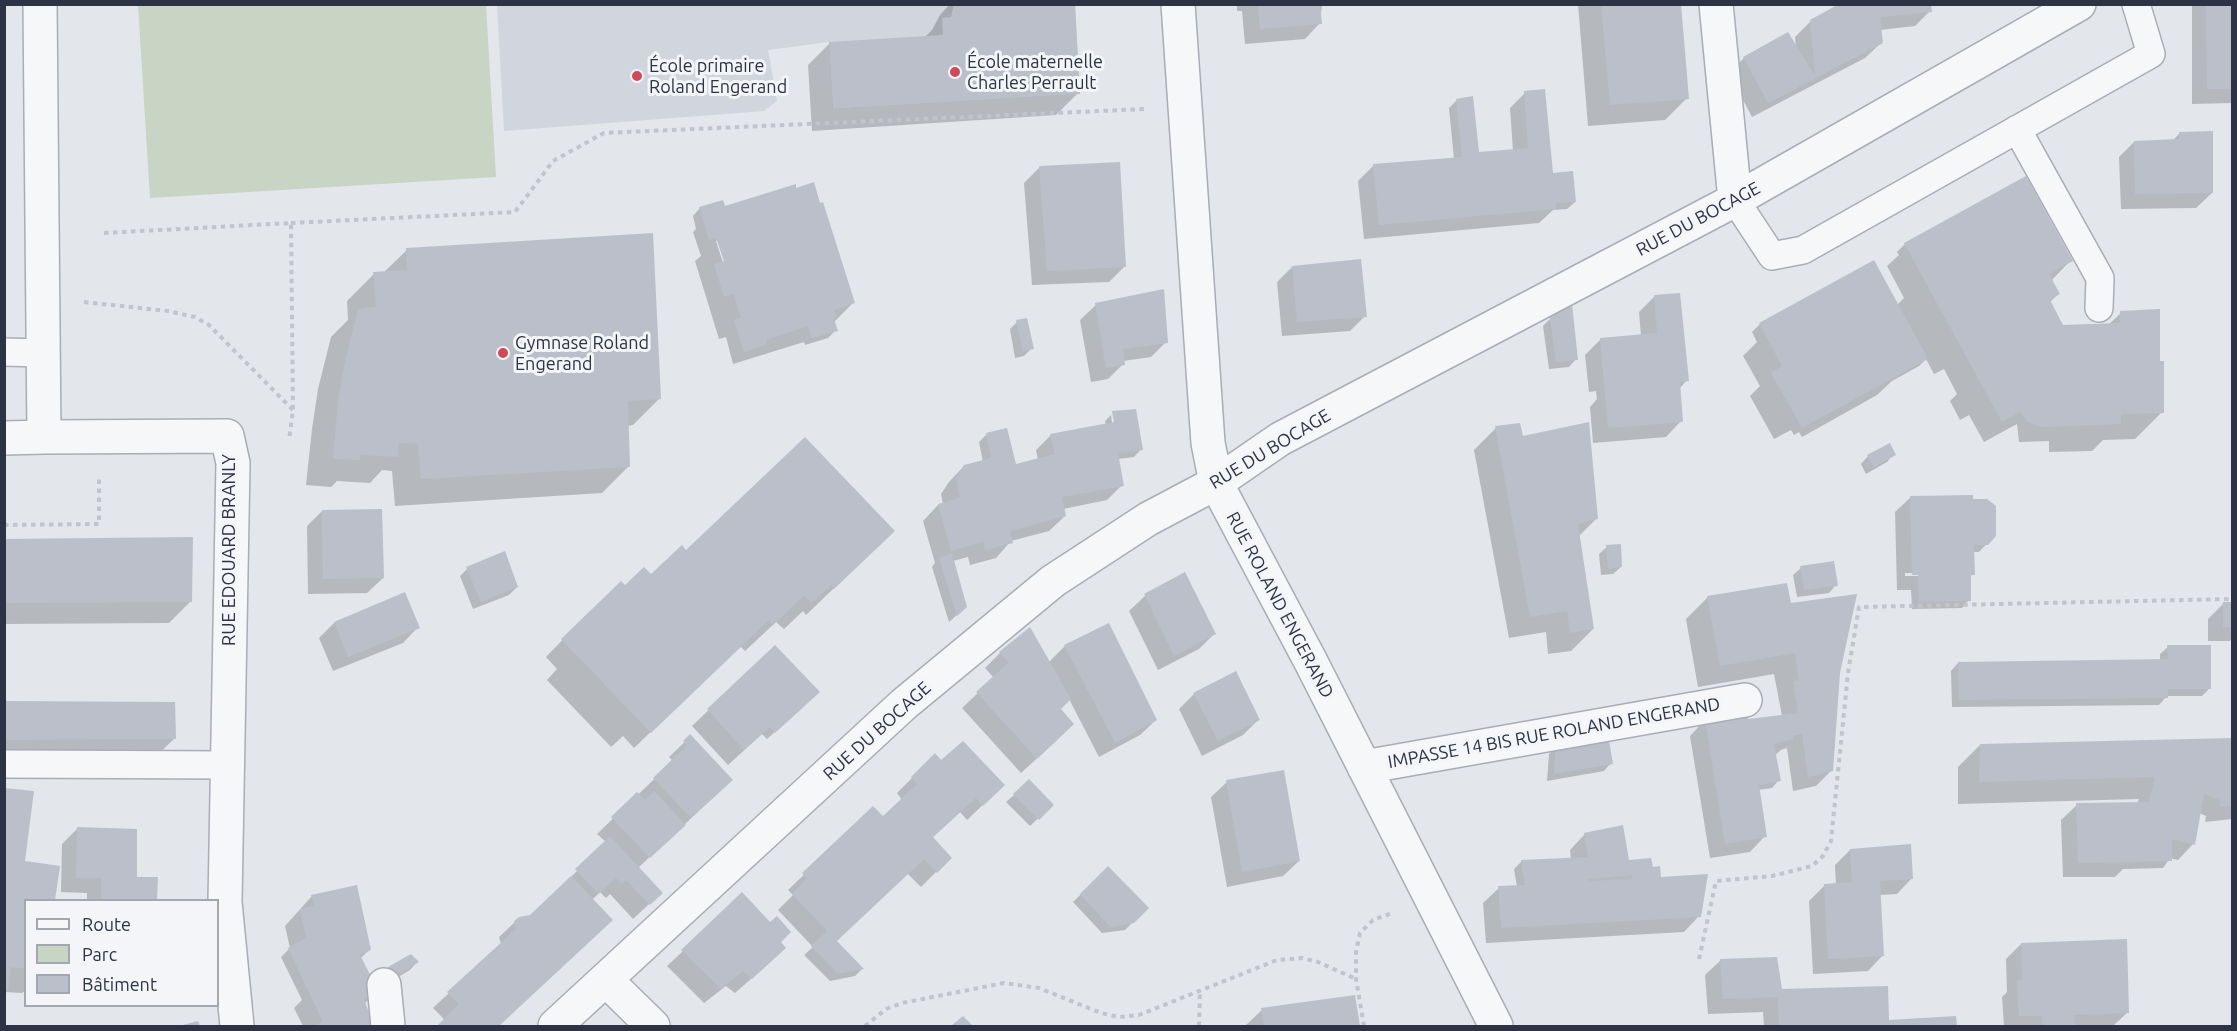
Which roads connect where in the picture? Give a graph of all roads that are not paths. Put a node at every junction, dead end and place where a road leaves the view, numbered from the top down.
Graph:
1 (40, 4) edge
2 (1178, 4) edge
3 (1716, 4) edge
4 (2079, 4) edge
5 (2136, 4) edge
6 (2017, 129) junction
7 (1735, 200) junction
8 (2099, 308) dead end
9 (4, 351) edge
10 (43, 353) junction
11 (44, 437) junction
12 (4, 438) edge
13 (1216, 483) junction
14 (1745, 700) dead end
15 (4, 764) edge
16 (227, 765) junction
17 (1364, 766) junction
18 (606, 980) junction
19 (384, 985) dead end
20 (237, 1026) edge
21 (388, 1026) edge
22 (555, 1026) edge
23 (652, 1026) edge
24 (1496, 1026) edge

1 - 10 street
2 - 13 street, RUE ROLAND ENGERAND
3 - 7 street
4 - 7 street, RUE DU BOCAGE
5 - 6 lane
6 - 7 lane
6 - 8 lane
7 - 13 street, RUE DU BOCAGE
9 - 10 lane
10 - 11 street
11 - 12 street, RUE EDOUARD BRANLY
11 - 16 street, RUE EDOUARD BRANLY
13 - 17 street, RUE ROLAND ENGERAND
13 - 18 street, RUE DU BOCAGE
14 - 17 street, IMPASSE 14 BIS RUE ROLAND ENGERAND
15 - 16 lane
16 - 20 street, RUE EDOUARD BRANLY
17 - 24 street, RUE ROLAND ENGERAND
18 - 22 street, RUE DU BOCAGE
18 - 23 street
19 - 21 street

